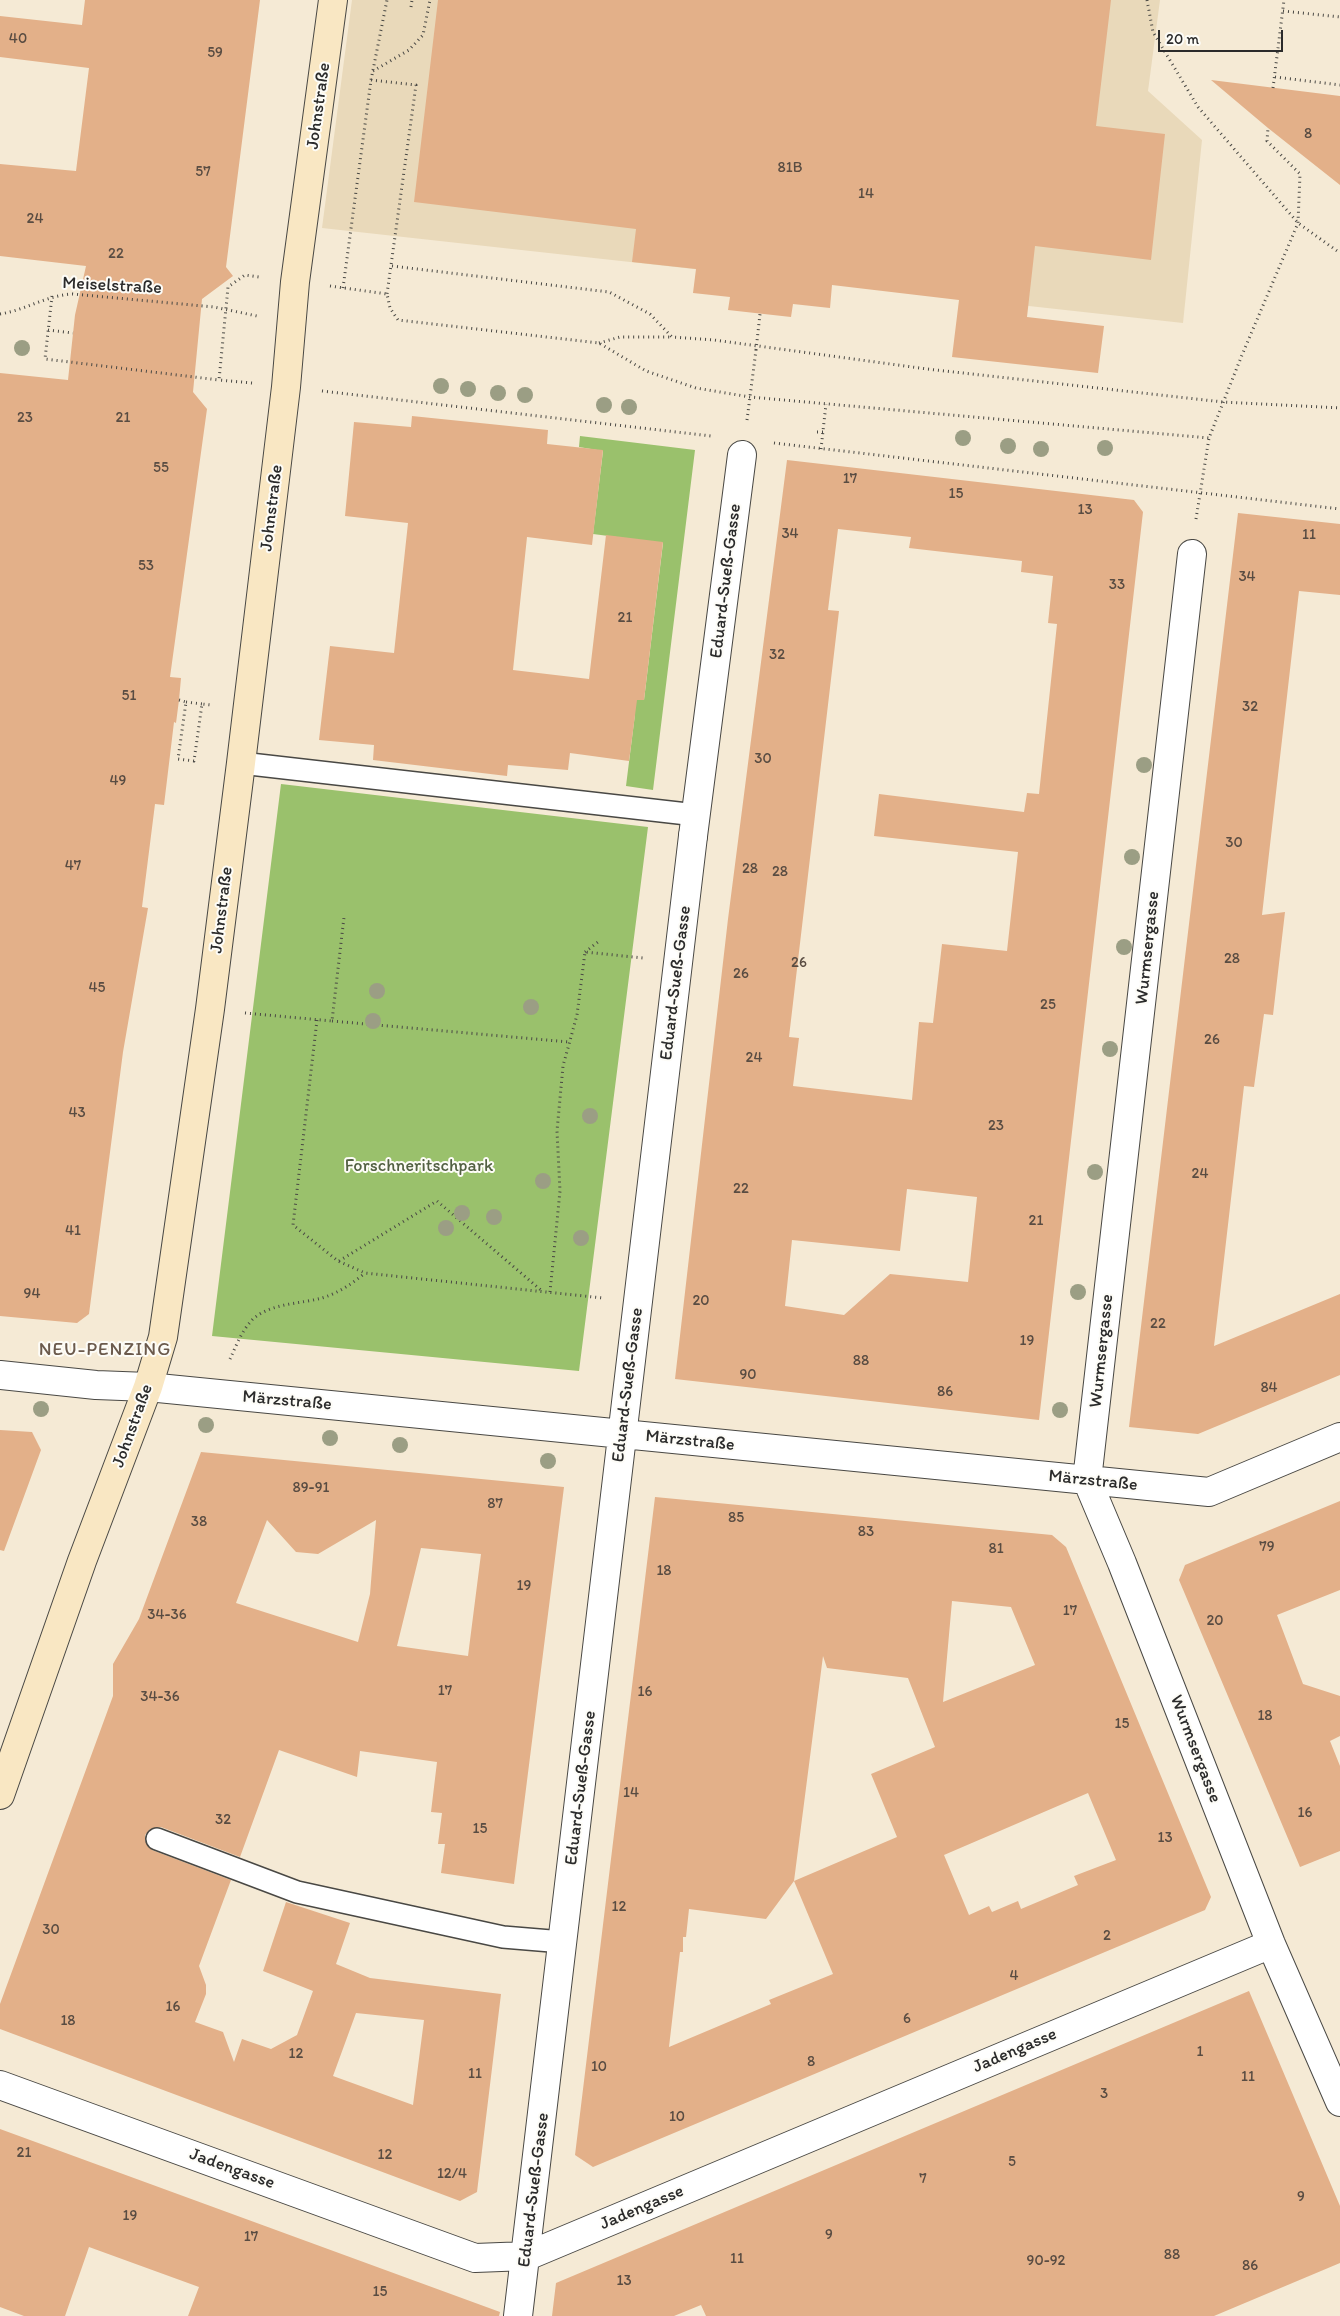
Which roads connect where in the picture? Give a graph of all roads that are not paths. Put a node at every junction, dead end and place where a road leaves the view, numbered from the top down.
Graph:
1 (334, 0) edge
2 (742, 455) dead end
3 (1192, 554) dead end
4 (241, 763) junction
5 (695, 826) junction
6 (0, 1375) edge
7 (148, 1387) junction
8 (622, 1434) junction
9 (1340, 1437) edge
10 (1087, 1480) junction
11 (0, 1795) edge
12 (157, 1839) dead end
13 (563, 1942) junction
14 (1271, 1944) junction
15 (0, 2085) edge
16 (1340, 2102) edge
17 (527, 2256) junction
18 (518, 2316) edge

1 - 4 main road, Johnstraße
2 - 5 street, Eduard-Sueß-Gasse
3 - 10 street, Wurmsergasse
4 - 5 lane
4 - 7 main road, Johnstraße
5 - 8 street, Eduard-Sueß-Gasse
6 - 7 street, Märzstraße
7 - 8 street, Märzstraße
7 - 11 main road, Johnstraße
8 - 10 street, Märzstraße
8 - 13 street, Eduard-Sueß-Gasse
9 - 10 street, Märzstraße
10 - 14 street, Wurmsergasse
12 - 13 lane
13 - 17 street, Eduard-Sueß-Gasse
14 - 16 street, Wurmsergasse
14 - 17 street, Jadengasse
15 - 17 street, Jadengasse
17 - 18 street, Eduard-Sueß-Gasse

